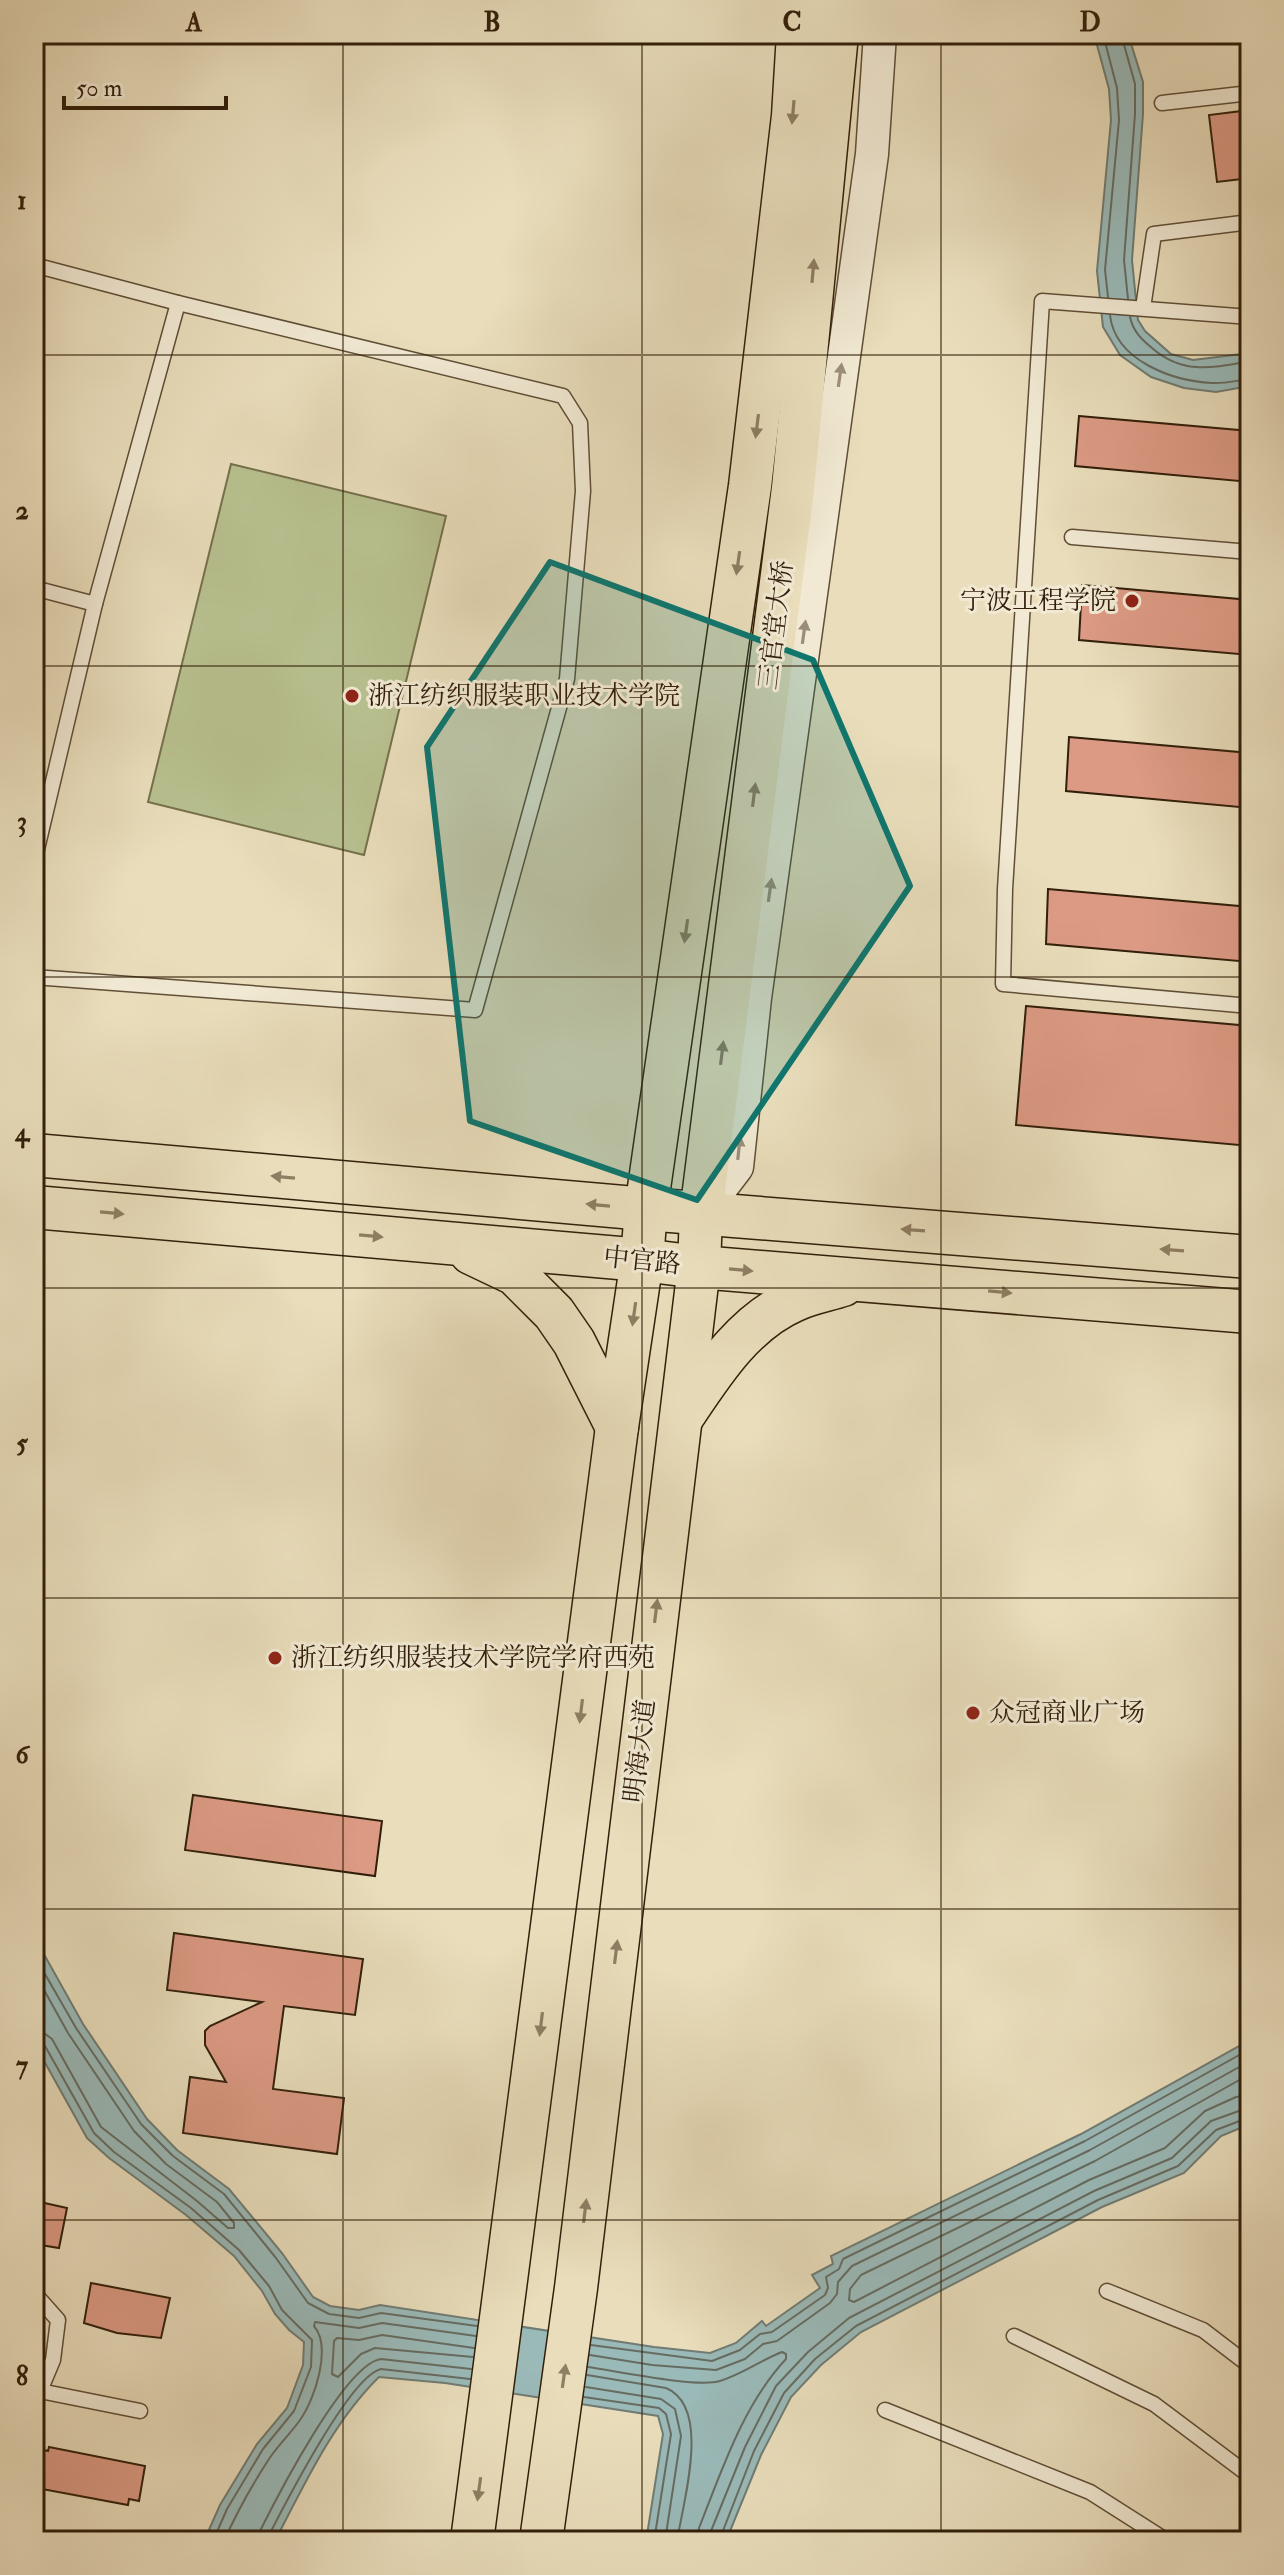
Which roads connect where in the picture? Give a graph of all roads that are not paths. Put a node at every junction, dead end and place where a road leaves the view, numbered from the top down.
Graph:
1 (798, 34) edge
2 (837, 34) edge
3 (880, 34) edge
4 (1250, 93) edge
5 (1162, 103) dead end
6 (1250, 222) edge
7 (34, 265) edge
8 (178, 303) junction
9 (1143, 308) junction
10 (1250, 317) edge
11 (1072, 537) dead end
12 (1250, 552) edge
13 (34, 588) edge
14 (95, 604) junction
15 (34, 862) edge
16 (34, 977) edge
17 (1250, 1006) edge
18 (34, 1155) edge
19 (34, 1207) edge
20 (646, 1209) junction
21 (701, 1214) junction
22 (448, 1243) junction
23 (1250, 1257) edge
24 (642, 1260) junction
25 (699, 1267) junction
26 (861, 1280) junction
27 (1250, 1312) edge
28 (678, 1423) junction
29 (617, 1427) junction
30 (1107, 2291) dead end
31 (34, 2293) edge
32 (1014, 2336) dead end
33 (1250, 2366) edge
34 (37, 2390) edge
35 (885, 2410) dead end
36 (140, 2411) dead end
37 (1250, 2476) edge
38 (472, 2541) edge
39 (541, 2541) edge
40 (1167, 2541) edge

1 -> 20 main road, 三官堂大桥
21 -> 2 main road, 三官堂大桥
21 -> 3 street
4 - 5 lane
6 - 9 lane
7 - 8 lane
8 - 14 lane
8 - 16 lane
9 - 10 lane
9 - 17 lane
11 - 12 lane
13 - 14 lane
14 - 15 lane
20 -> 18 main road, 中官路
19 -> 22 main road, 中官路
20 - 21 main road, 中官路
20 - 24 main road
23 -> 21 main road, 中官路
21 - 25 main road, 明海大道
22 - 24 main road, 中官路
22 - 29 main road
24 - 25 main road, 中官路
24 -> 29 main road
25 -> 26 main road, 中官路
25 - 28 main road, 明海大道
26 -> 27 main road, 中官路
26 - 28 main road
39 -> 28 main road, 明海大道
29 -> 38 main road
30 - 33 lane
31 - 34 lane
32 - 37 lane
34 - 36 lane
35 - 40 lane

